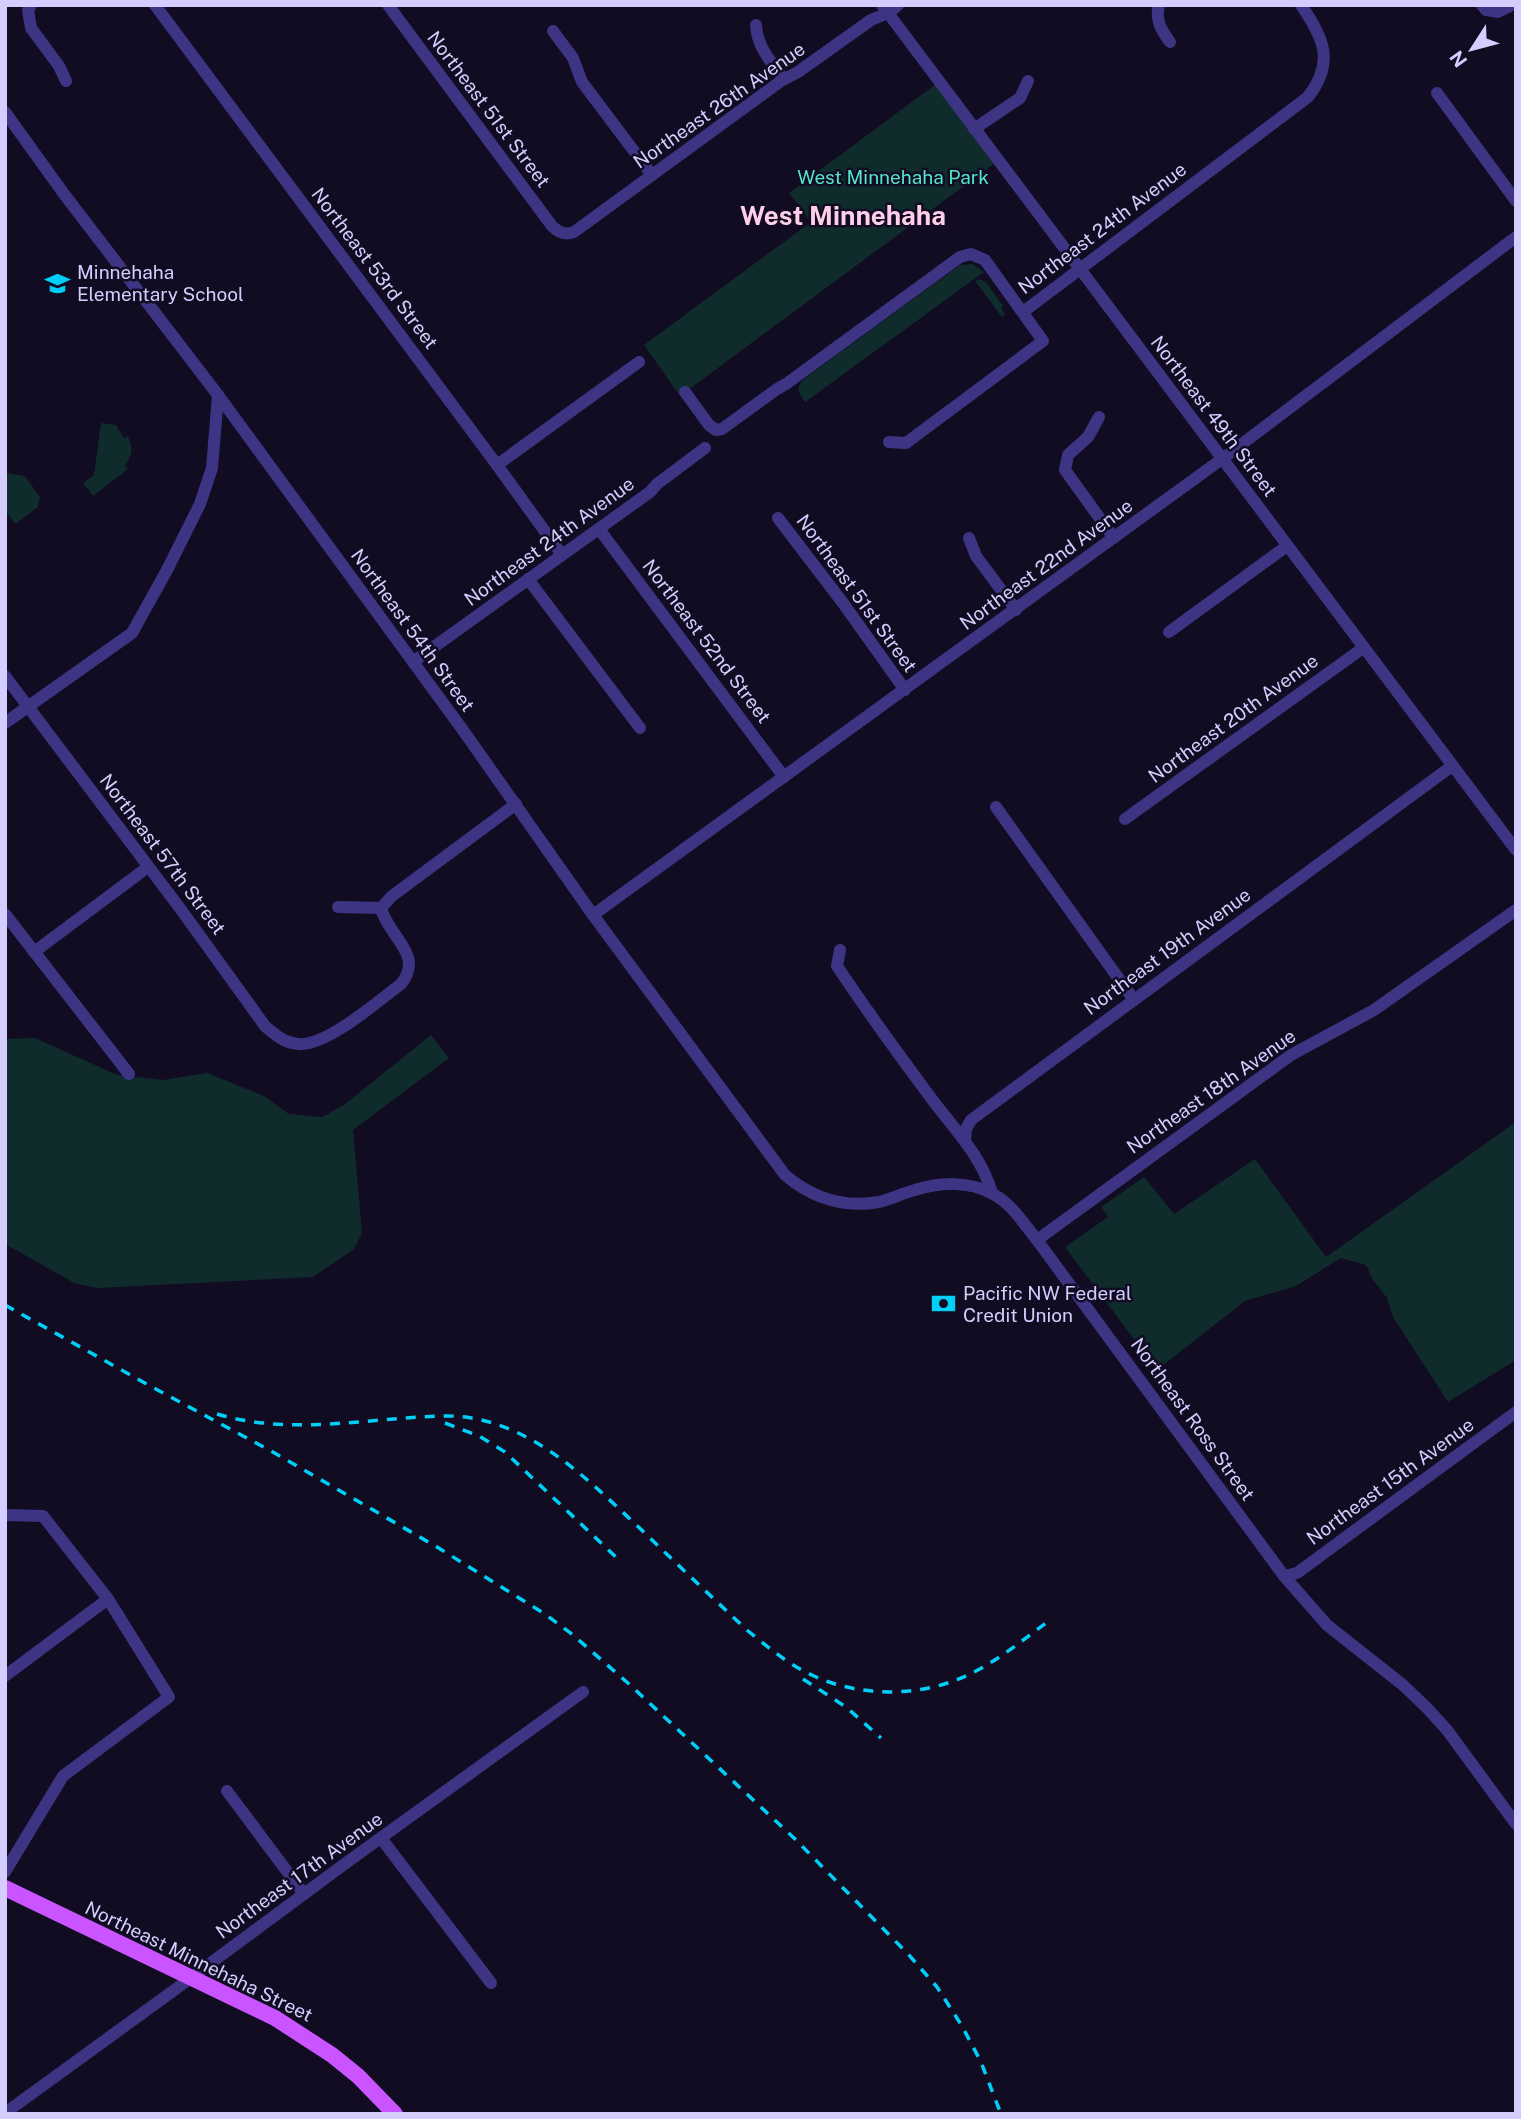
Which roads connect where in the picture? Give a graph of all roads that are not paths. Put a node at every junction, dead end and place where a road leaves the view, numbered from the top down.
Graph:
1 (155, 5) edge
2 (388, 5) edge
3 (1159, 5) edge
4 (1301, 5) edge
5 (1482, 5) edge
6 (1512, 5) edge
7 (29, 8) edge
8 (889, 8) edge
9 (756, 25) dead end
10 (553, 31) dead end
11 (1170, 42) dead end
12 (784, 79) junction
13 (66, 81) dead end
14 (1028, 81) dead end
15 (1437, 93) dead end
16 (5, 112) edge
17 (974, 129) junction
18 (652, 176) junction
19 (1516, 201) edge
20 (562, 233) joint
21 (1516, 237) edge
22 (1080, 269) junction
23 (1023, 312) junction
24 (639, 362) dead end
25 (685, 392) dead end
26 (218, 395) junction
27 (1099, 417) dead end
28 (889, 442) dead end
29 (705, 448) dead end
30 (1222, 459) junction
31 (497, 465) junction
32 (778, 518) dead end
33 (599, 529) junction
34 (969, 538) dead end
35 (1114, 538) junction
36 (1287, 546) junction
37 (562, 555) junction
38 (528, 579) junction
39 (1016, 610) junction
40 (1169, 632) dead end
41 (1363, 648) junction
42 (413, 662) junction
43 (5, 676) edge
44 (905, 690) junction
45 (27, 706) junction
46 (5, 723) edge
47 (640, 727) dead end
48 (1452, 766) junction
49 (784, 776) junction
50 (516, 804) junction
51 (996, 807) dead end
52 (1125, 819) dead end
53 (1516, 850) edge
54 (148, 867) junction
55 (338, 906) dead end
56 (381, 908) junction
57 (1516, 910) edge
58 (5, 915) edge
59 (593, 915) junction
60 (840, 950) dead end
61 (34, 952) junction
62 (1134, 999) junction
63 (129, 1074) dead end
64 (965, 1140) junction
65 (785, 1175) joint
66 (992, 1193) junction
67 (1037, 1240) junction
68 (1516, 1412) edge
69 (5, 1514) edge
70 (1284, 1576) junction
71 (108, 1599) junction
72 (5, 1675) edge
73 (583, 1692) dead end
74 (227, 1791) dead end
75 (1516, 1824) edge
76 (382, 1838) junction
77 (5, 1872) edge
78 (5, 1888) edge
79 (304, 1894) junction
80 (191, 1978) junction
81 (491, 1983) dead end
82 (5, 2113) edge
83 (396, 2114) edge

1 - 31 street, Northeast 53rd Street
2 - 20 street, Northeast 51st Street
3 - 11 street
4 - 22 street, Northeast 24th Avenue
5 - 6 street
7 - 13 street
8 - 12 street, Northeast 26th Avenue
8 - 17 street, Northeast 49th Street
9 - 12 street
10 - 18 street
12 - 18 street, Northeast 26th Avenue
14 - 17 street
15 - 19 street
16 - 26 street, Northeast 54th Street
17 - 22 street, Northeast 49th Street
18 - 20 street, Northeast 26th Avenue
21 - 30 street, Northeast 22nd Avenue
22 - 23 street, Northeast 24th Avenue
22 - 30 street, Northeast 49th Street
23 - 25 street, Northeast 24th Avenue
23 - 28 street
24 - 31 street
26 - 42 street, Northeast 54th Street
26 - 45 street
27 - 35 street
29 - 33 street, Northeast 24th Avenue
30 - 35 street, Northeast 22nd Avenue
30 - 36 street, Northeast 49th Street
31 - 37 street, Northeast 53rd Street
32 - 44 street, Northeast 51st Street
33 - 37 street, Northeast 24th Avenue
33 - 49 street, Northeast 52nd Street
34 - 39 street
35 - 39 street, Northeast 22nd Avenue
36 - 40 street
36 - 41 street, Northeast 49th Street
37 - 38 street, Northeast 24th Avenue
38 - 42 street, Northeast 24th Avenue
38 - 47 street
39 - 44 street, Northeast 22nd Avenue
41 - 48 street, Northeast 49th Street
41 - 52 street, Northeast 20th Avenue
42 - 50 street, Northeast 54th Street
43 - 45 street, Northeast 57th Street
44 - 49 street, Northeast 22nd Avenue
45 - 46 street
45 - 54 street, Northeast 57th Street
48 - 53 street, Northeast 49th Street
48 - 62 street, Northeast 19th Avenue
49 - 59 street, Northeast 22nd Avenue
50 - 56 street
50 - 59 street, Northeast 54th Street
51 - 62 street
54 - 56 street, Northeast 57th Street
54 - 61 street
55 - 56 street
57 - 67 street, Northeast 18th Avenue
58 - 61 street
59 - 65 street, Northeast 54th Street
60 - 64 street
61 - 63 street
62 - 64 street, Northeast 19th Avenue
64 - 66 street
65 - 66 street, Northeast Ross Street
66 - 67 street, Northeast Ross Street
67 - 70 street, Northeast Ross Street
68 - 70 street, Northeast 15th Avenue
69 - 71 street
70 - 75 street, Northeast Ross Street
71 - 72 street
71 - 77 street
73 - 76 street, Northeast 17th Avenue
74 - 79 street
76 - 79 street, Northeast 17th Avenue
76 - 81 street
78 - 80 main road, Northeast Minnehaha Street
79 - 80 street, Northeast 17th Avenue
80 - 82 street, Northeast 17th Avenue
80 - 83 main road, Northeast Minnehaha Street

